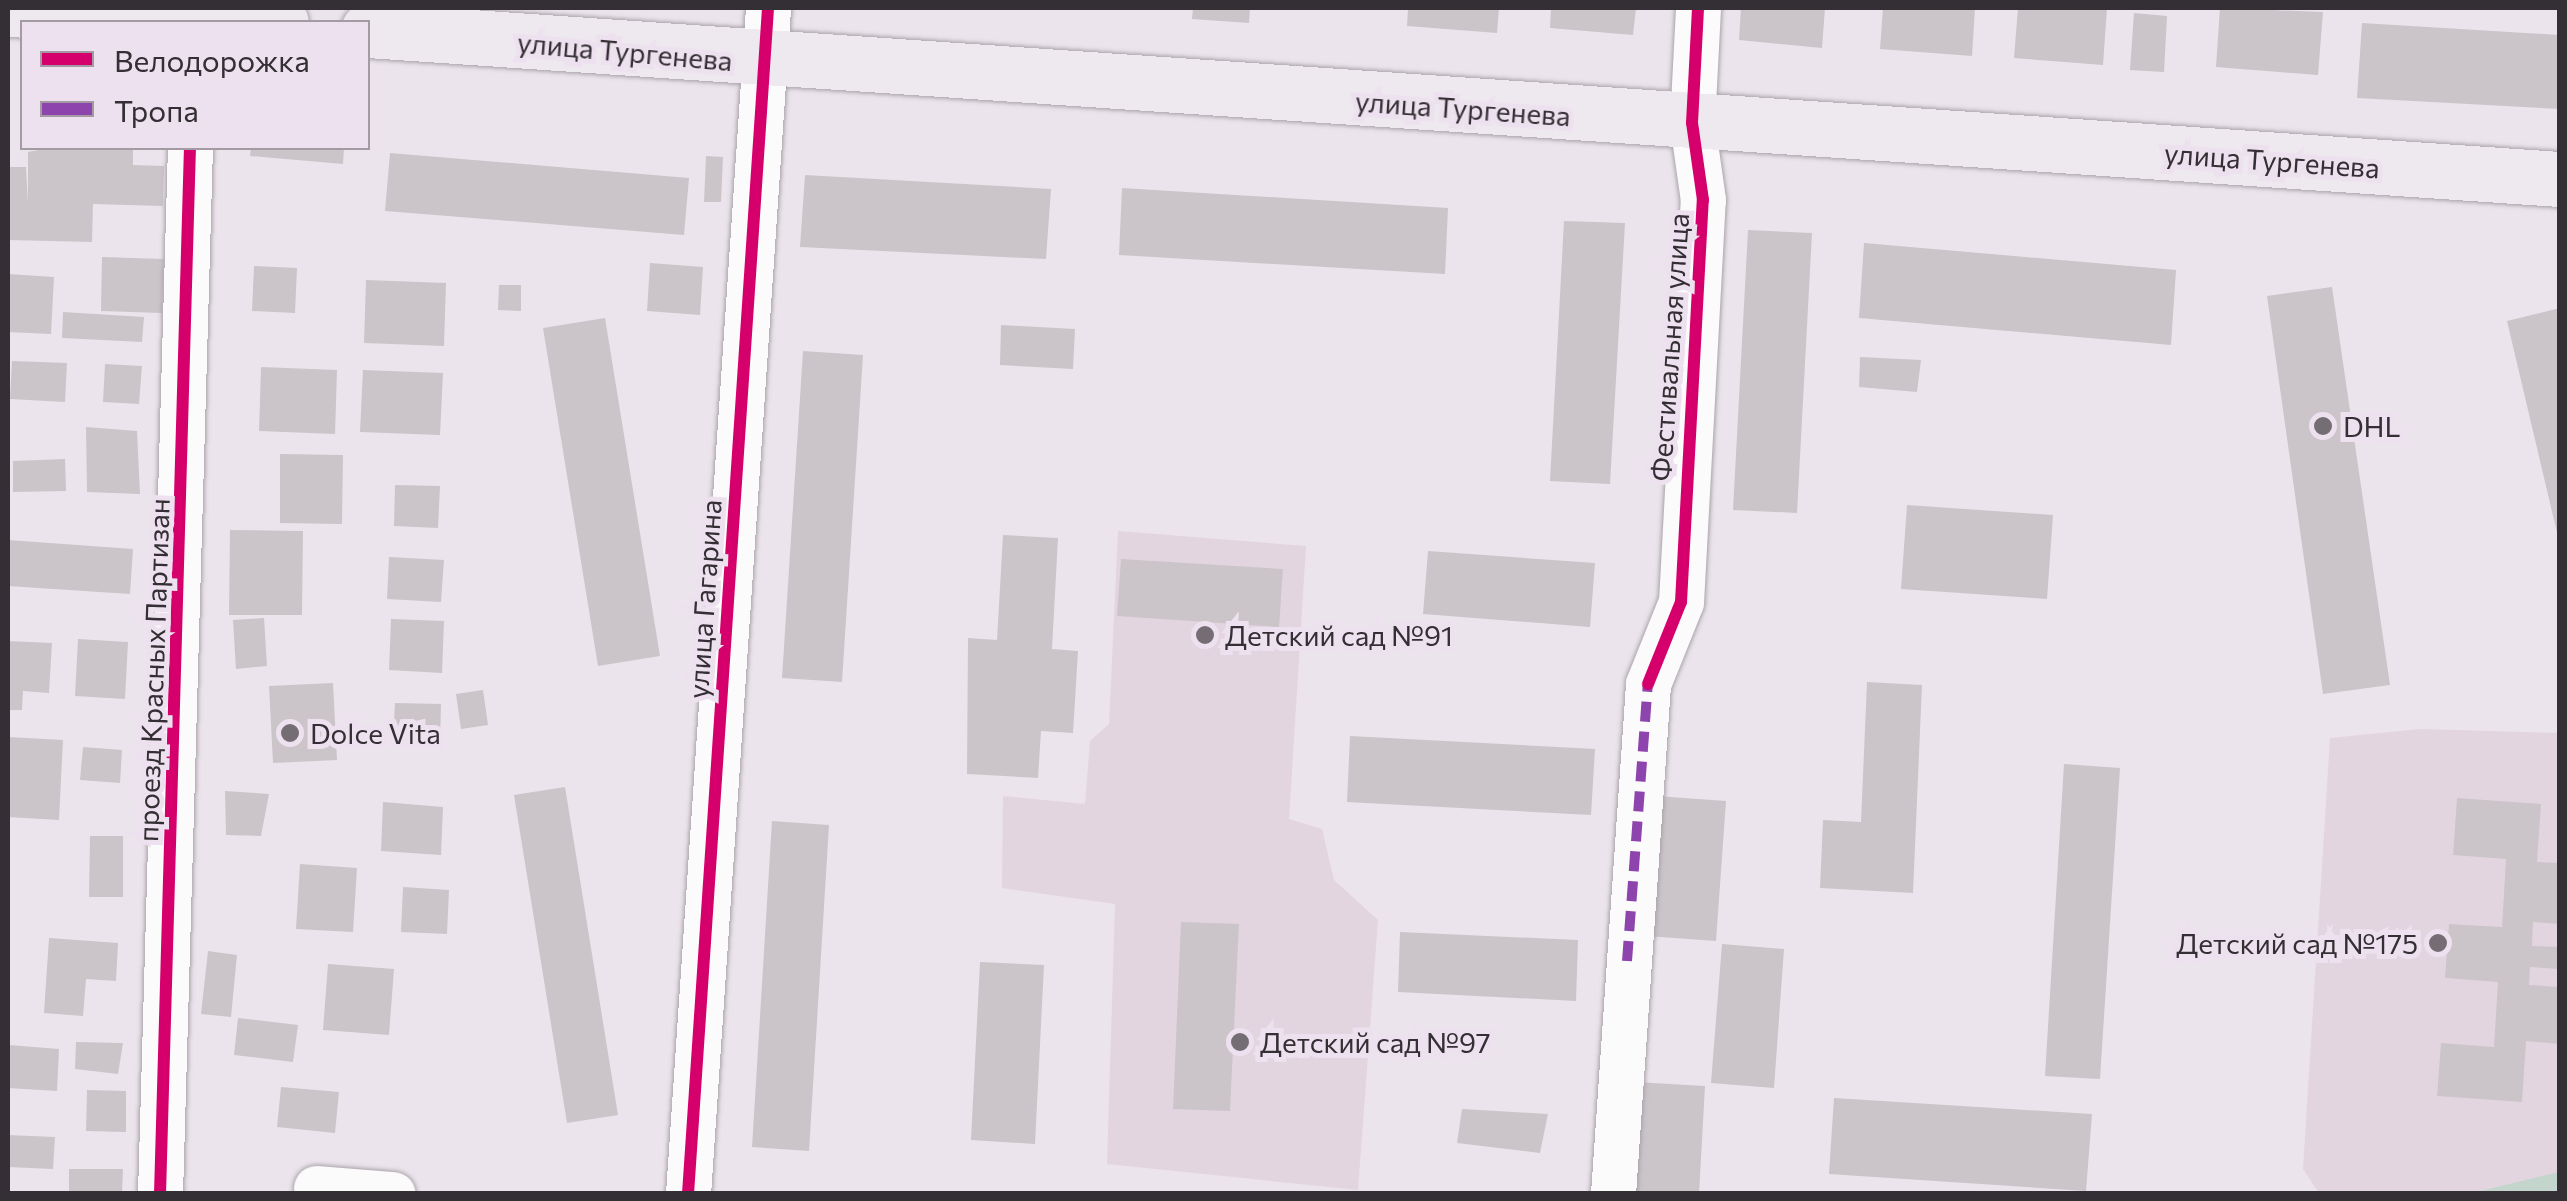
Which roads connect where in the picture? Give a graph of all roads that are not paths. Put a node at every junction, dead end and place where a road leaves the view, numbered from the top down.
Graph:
1 (768, 8) edge
2 (1698, 8) edge
3 (8, 10) edge
4 (236, 20) edge
5 (370, 30) edge
6 (370, 68) edge
7 (763, 77) junction
8 (1694, 137) junction
9 (190, 150) edge
10 (2560, 179) edge
11 (2560, 208) edge
12 (316, 1188) dead end
13 (160, 1194) edge
14 (393, 1194) edge
15 (688, 1194) edge
16 (1614, 1194) edge

1 - 7 street, улица Гагарина
2 - 8 street, Фестивальная улица
3 - 4 main road
5 - 7 main road, улица Тургенева
6 - 7 main road, улица Тургенева
7 - 8 main road, улица Тургенева
7 - 15 street, улица Гагарина
8 - 10 main road, улица Тургенева
8 - 11 main road, улица Тургенева
8 - 16 street, Фестивальная улица
9 - 13 street, проезд Красных Партизан
12 - 14 street

